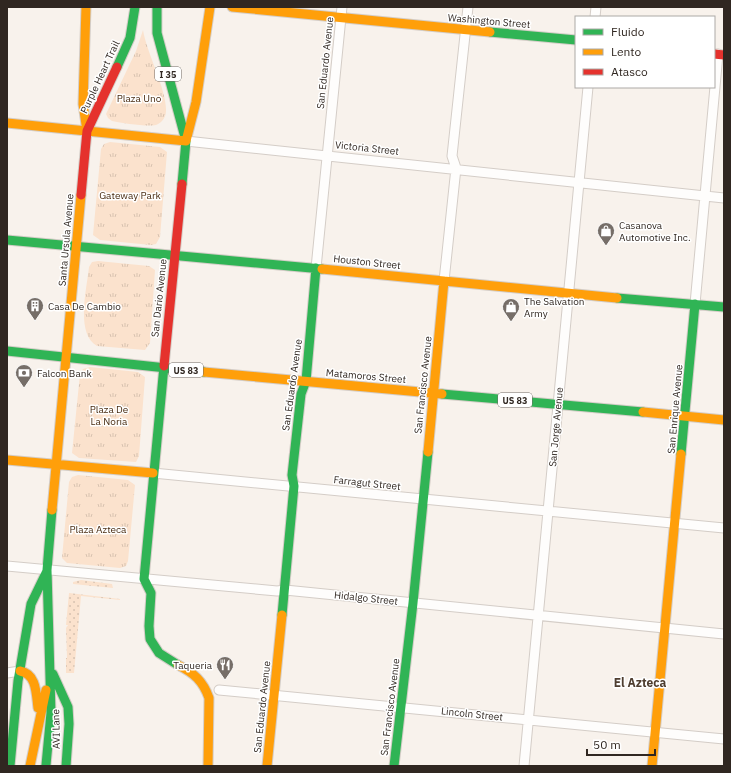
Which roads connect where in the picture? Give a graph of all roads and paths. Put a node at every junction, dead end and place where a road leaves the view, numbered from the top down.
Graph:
1 (86, 7) edge
2 (135, 7) edge
3 (157, 7) edge
4 (210, 7) edge
5 (232, 7) edge
6 (342, 7) edge
7 (468, 7) edge
8 (341, 18) junction
9 (466, 30) junction
10 (575, 40) edge
11 (719, 54) edge
12 (588, 88) edge
13 (7, 123) edge
14 (87, 131) junction
15 (186, 141) junction
16 (327, 155) junction
17 (456, 168) junction
18 (578, 182) junction
19 (705, 196) junction
20 (724, 198) edge
21 (7, 240) edge
22 (76, 246) junction
23 (174, 255) junction
24 (316, 268) junction
25 (444, 281) junction
26 (568, 294) junction
27 (695, 304) junction
28 (724, 307) edge
29 (7, 351) edge
30 (66, 356) junction
31 (163, 368) junction
32 (306, 381) junction
33 (433, 393) junction
34 (558, 404) junction
35 (685, 416) junction
36 (724, 420) edge
37 (7, 460) edge
38 (56, 465) junction
39 (153, 473) junction
40 (294, 486) junction
41 (422, 499) junction
42 (548, 512) junction
43 (675, 524) junction
44 (724, 528) edge
45 (7, 566) edge
46 (47, 570) junction
47 (144, 579) junction
48 (285, 590) junction
49 (413, 603) junction
50 (539, 615) junction
51 (665, 628) junction
52 (724, 634) edge
53 (51, 671) junction
54 (20, 672) junction
55 (7, 673) edge
56 (219, 690) dead end
57 (275, 695) junction
58 (401, 707) junction
59 (39, 714) junction
60 (529, 720) junction
61 (655, 732) junction
62 (724, 739) edge
63 (43, 765) dead end
64 (10, 766) edge
65 (30, 766) edge
66 (59, 766) edge
67 (66, 766) edge
68 (208, 766) edge
69 (267, 766) edge
70 (394, 766) edge
71 (524, 766) edge
72 (652, 766) edge

1 - 14 main road, Santa Ursula Avenue
2 - 14 main road, Purple Heart Trail
3 - 15 main road, I 35
4 - 15 main road, San Dario Avenue
5 - 8 main road, Washington Street
6 - 8 street, San Eduardo Avenue
7 - 9 street, San Francisco Avenue
8 - 9 main road, Washington Street
8 - 16 street, San Eduardo Avenue
9 - 10 main road, Washington Street
9 - 17 street, San Francisco Avenue
11 - 19 street, San Enrique Avenue
12 - 18 street, San Jorge Avenue
13 - 14 main road, Victoria Street
14 - 15 main road, Victoria Street
14 - 22 main road, Santa Ursula Avenue
15 - 16 street, Victoria Street
15 - 23 main road, San Dario Avenue
16 - 17 street, Victoria Street
16 - 24 street, San Eduardo Avenue
17 - 18 street, Victoria Street
17 - 25 street, San Francisco Avenue
18 - 19 street, Victoria Street
18 - 26 street, San Jorge Avenue
19 - 20 street, Victoria Street
19 - 27 street, San Enrique Avenue
21 - 22 main road, Houston Street
22 - 23 main road, Houston Street
22 - 30 main road, Santa Ursula Avenue
23 - 24 main road, Houston Street
23 - 31 main road, San Dario Avenue
24 - 25 main road, Houston Street
24 - 32 main road, San Eduardo Avenue
25 - 26 main road, Houston Street
25 - 33 main road, San Francisco Avenue
26 - 27 main road, Houston Street
26 - 34 street, San Jorge Avenue
27 - 28 main road, Houston Street
27 - 35 main road, San Enrique Avenue
29 - 30 main road, Matamoros Street
30 - 31 main road, Matamoros Street / US 83
30 - 38 main road, Santa Ursula Avenue
31 - 32 main road, Matamoros Street / US 83
31 - 39 main road, San Dario Avenue
32 - 33 main road, Matamoros Street / US 83
32 - 40 main road, San Eduardo Avenue
33 - 34 main road, Matamoros Street / US 83
33 - 41 main road, San Francisco Avenue
34 - 35 main road, Matamoros Street / US 83
34 - 42 street, San Jorge Avenue
35 - 36 main road, Matamoros Street / US 83
35 - 43 main road, San Enrique Avenue
37 - 38 main road, Farragut Street
38 - 39 main road, Farragut Street
38 - 46 main road, Santa Ursula Avenue
39 - 40 street, Farragut Street
39 - 47 main road, San Dario Avenue
40 - 41 street, Farragut Street
40 - 48 main road, San Eduardo Avenue
41 - 42 street, Farragut Street
41 - 49 main road, San Francisco Avenue
42 - 43 street, Farragut Street
42 - 50 street, San Jorge Avenue
43 - 44 street, Farragut Street
43 - 51 main road, San Enrique Avenue
45 - 46 street, Hidalgo Street
46 - 47 street, Hidalgo Street
46 - 53 main road, Santa Ursula Avenue
46 - 54 main road, Santa Ursula Avenue
47 - 48 street, Hidalgo Street
47 - 68 main road
48 - 49 street, Hidalgo Street
48 - 57 main road, San Eduardo Avenue
49 - 50 street, Hidalgo Street
49 - 58 main road, San Francisco Avenue
50 - 51 street, Hidalgo Street
50 - 60 street, San Jorge Avenue
51 - 52 street, Hidalgo Street
51 - 61 main road, San Enrique Avenue
53 - 59 main road
53 - 63 main road
53 - 66 main road
53 - 67 main road, AVI Lane
54 - 55 street
54 - 59 main road
54 - 64 main road, Santa Ursula Avenue
56 - 57 street, Lincoln Street
57 - 58 street, Lincoln Street
57 - 69 main road, San Eduardo Avenue
58 - 60 street, Lincoln Street
58 - 70 main road, San Francisco Avenue
59 - 65 main road
60 - 61 street, Lincoln Street
60 - 71 street, San Jorge Avenue
61 - 62 street, Lincoln Street
61 - 72 main road, San Enrique Avenue

